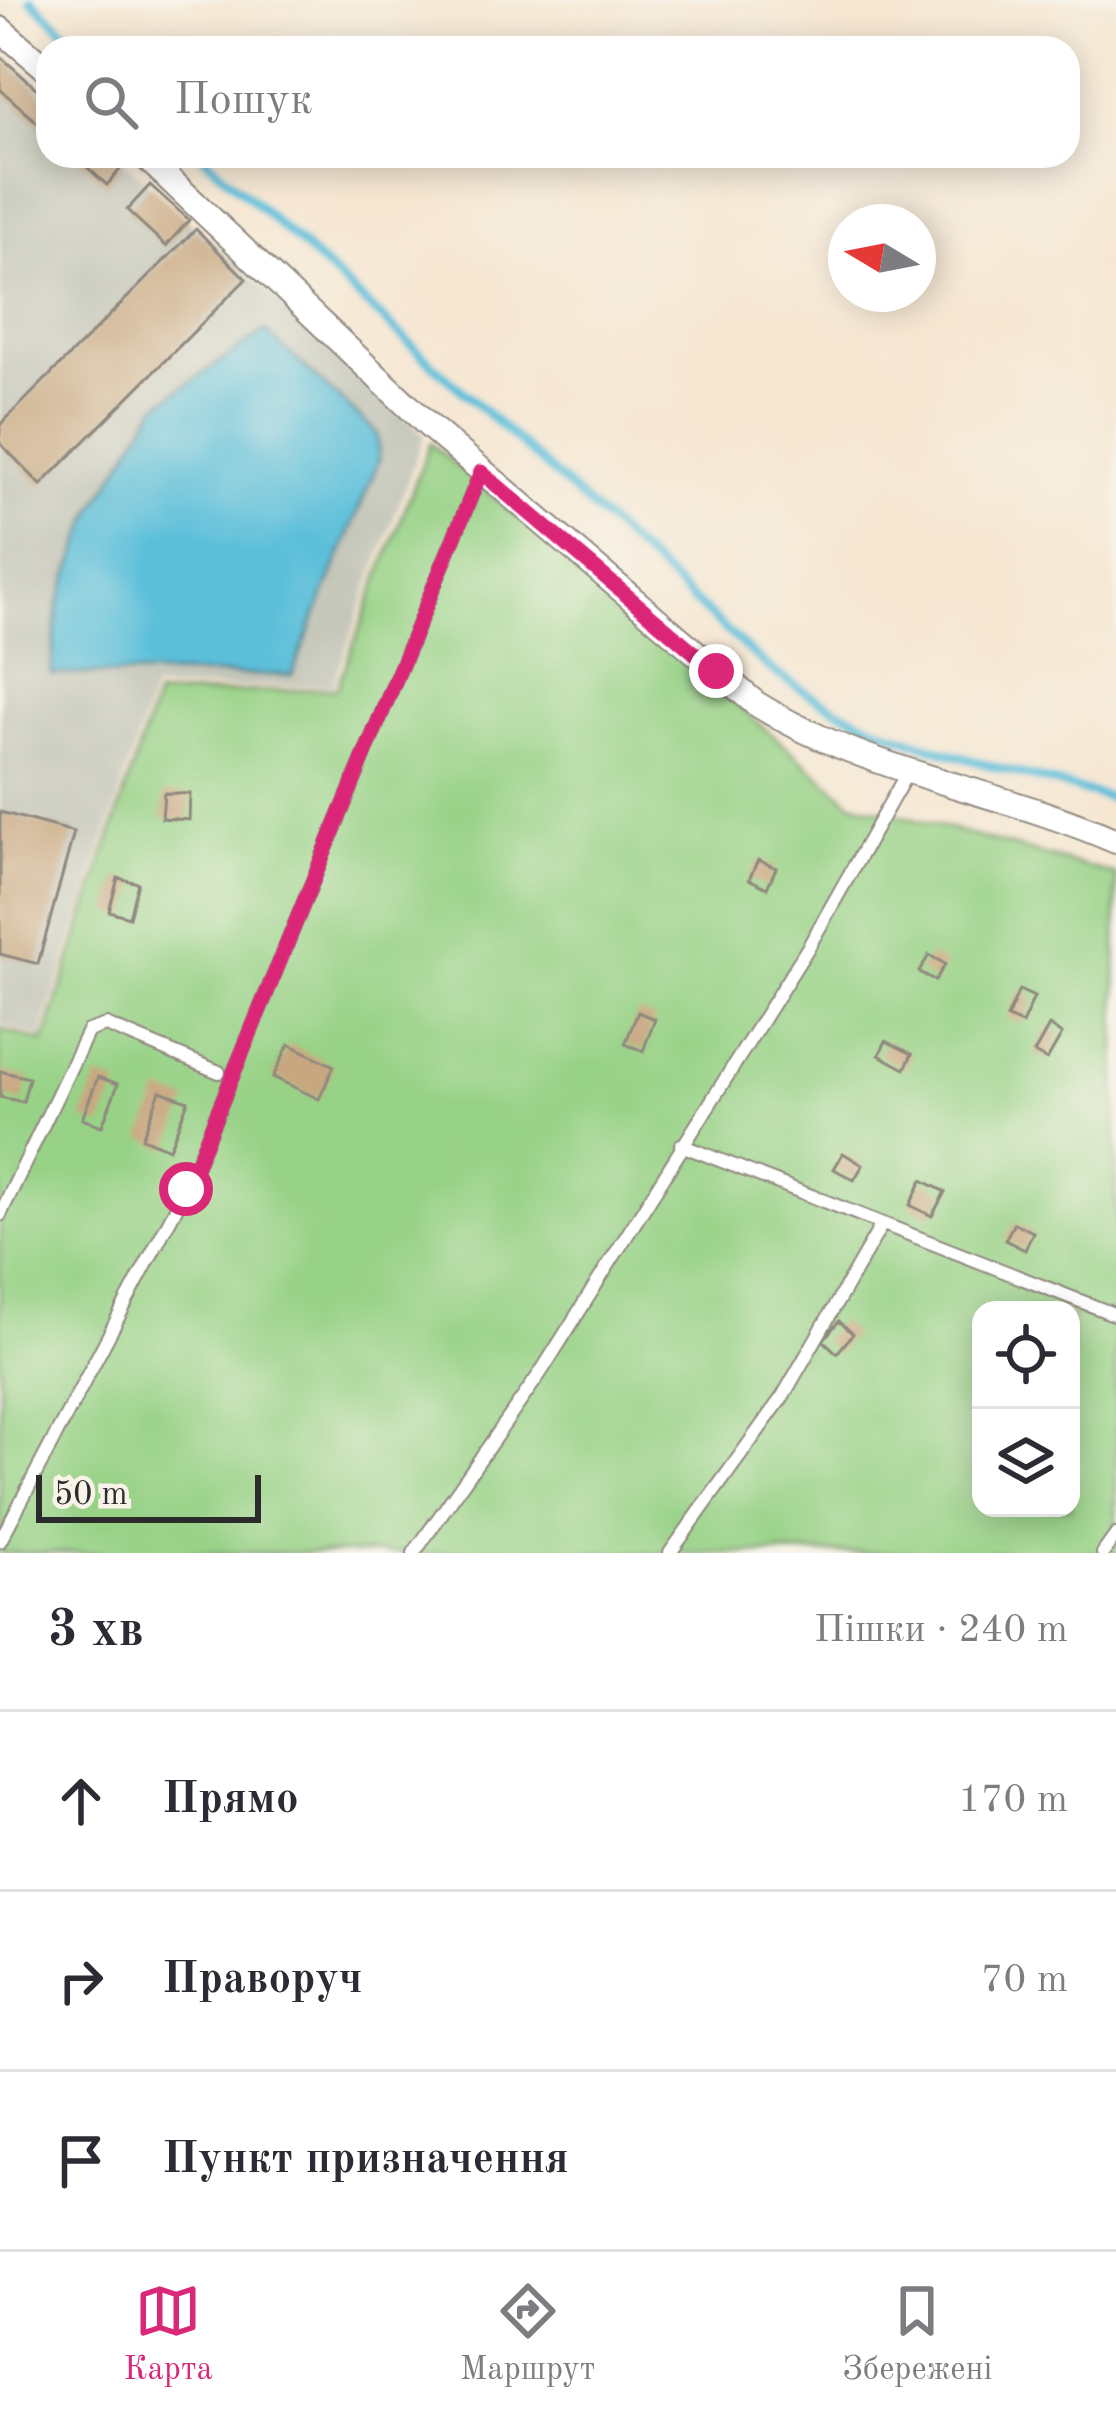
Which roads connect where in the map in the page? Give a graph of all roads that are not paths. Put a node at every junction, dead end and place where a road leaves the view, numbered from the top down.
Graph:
1 (0, 29) edge
2 (36, 60) edge
3 (158, 168) edge
4 (481, 472) junction
5 (907, 773) junction
6 (1116, 841) edge
7 (219, 1072) dead end
8 (681, 1145) junction
9 (0, 1215) edge
10 (881, 1226) junction
11 (1116, 1315) edge
12 (1116, 1534) edge
13 (0, 1541) edge
14 (414, 1553) edge
15 (670, 1553) edge
16 (1103, 1553) edge

1 - 2 street
3 - 4 street
4 - 5 street
4 - 13 lane
5 - 6 street
5 - 8 lane
7 - 9 lane
8 - 10 lane
8 - 14 lane
10 - 11 lane
10 - 15 lane
12 - 16 lane

